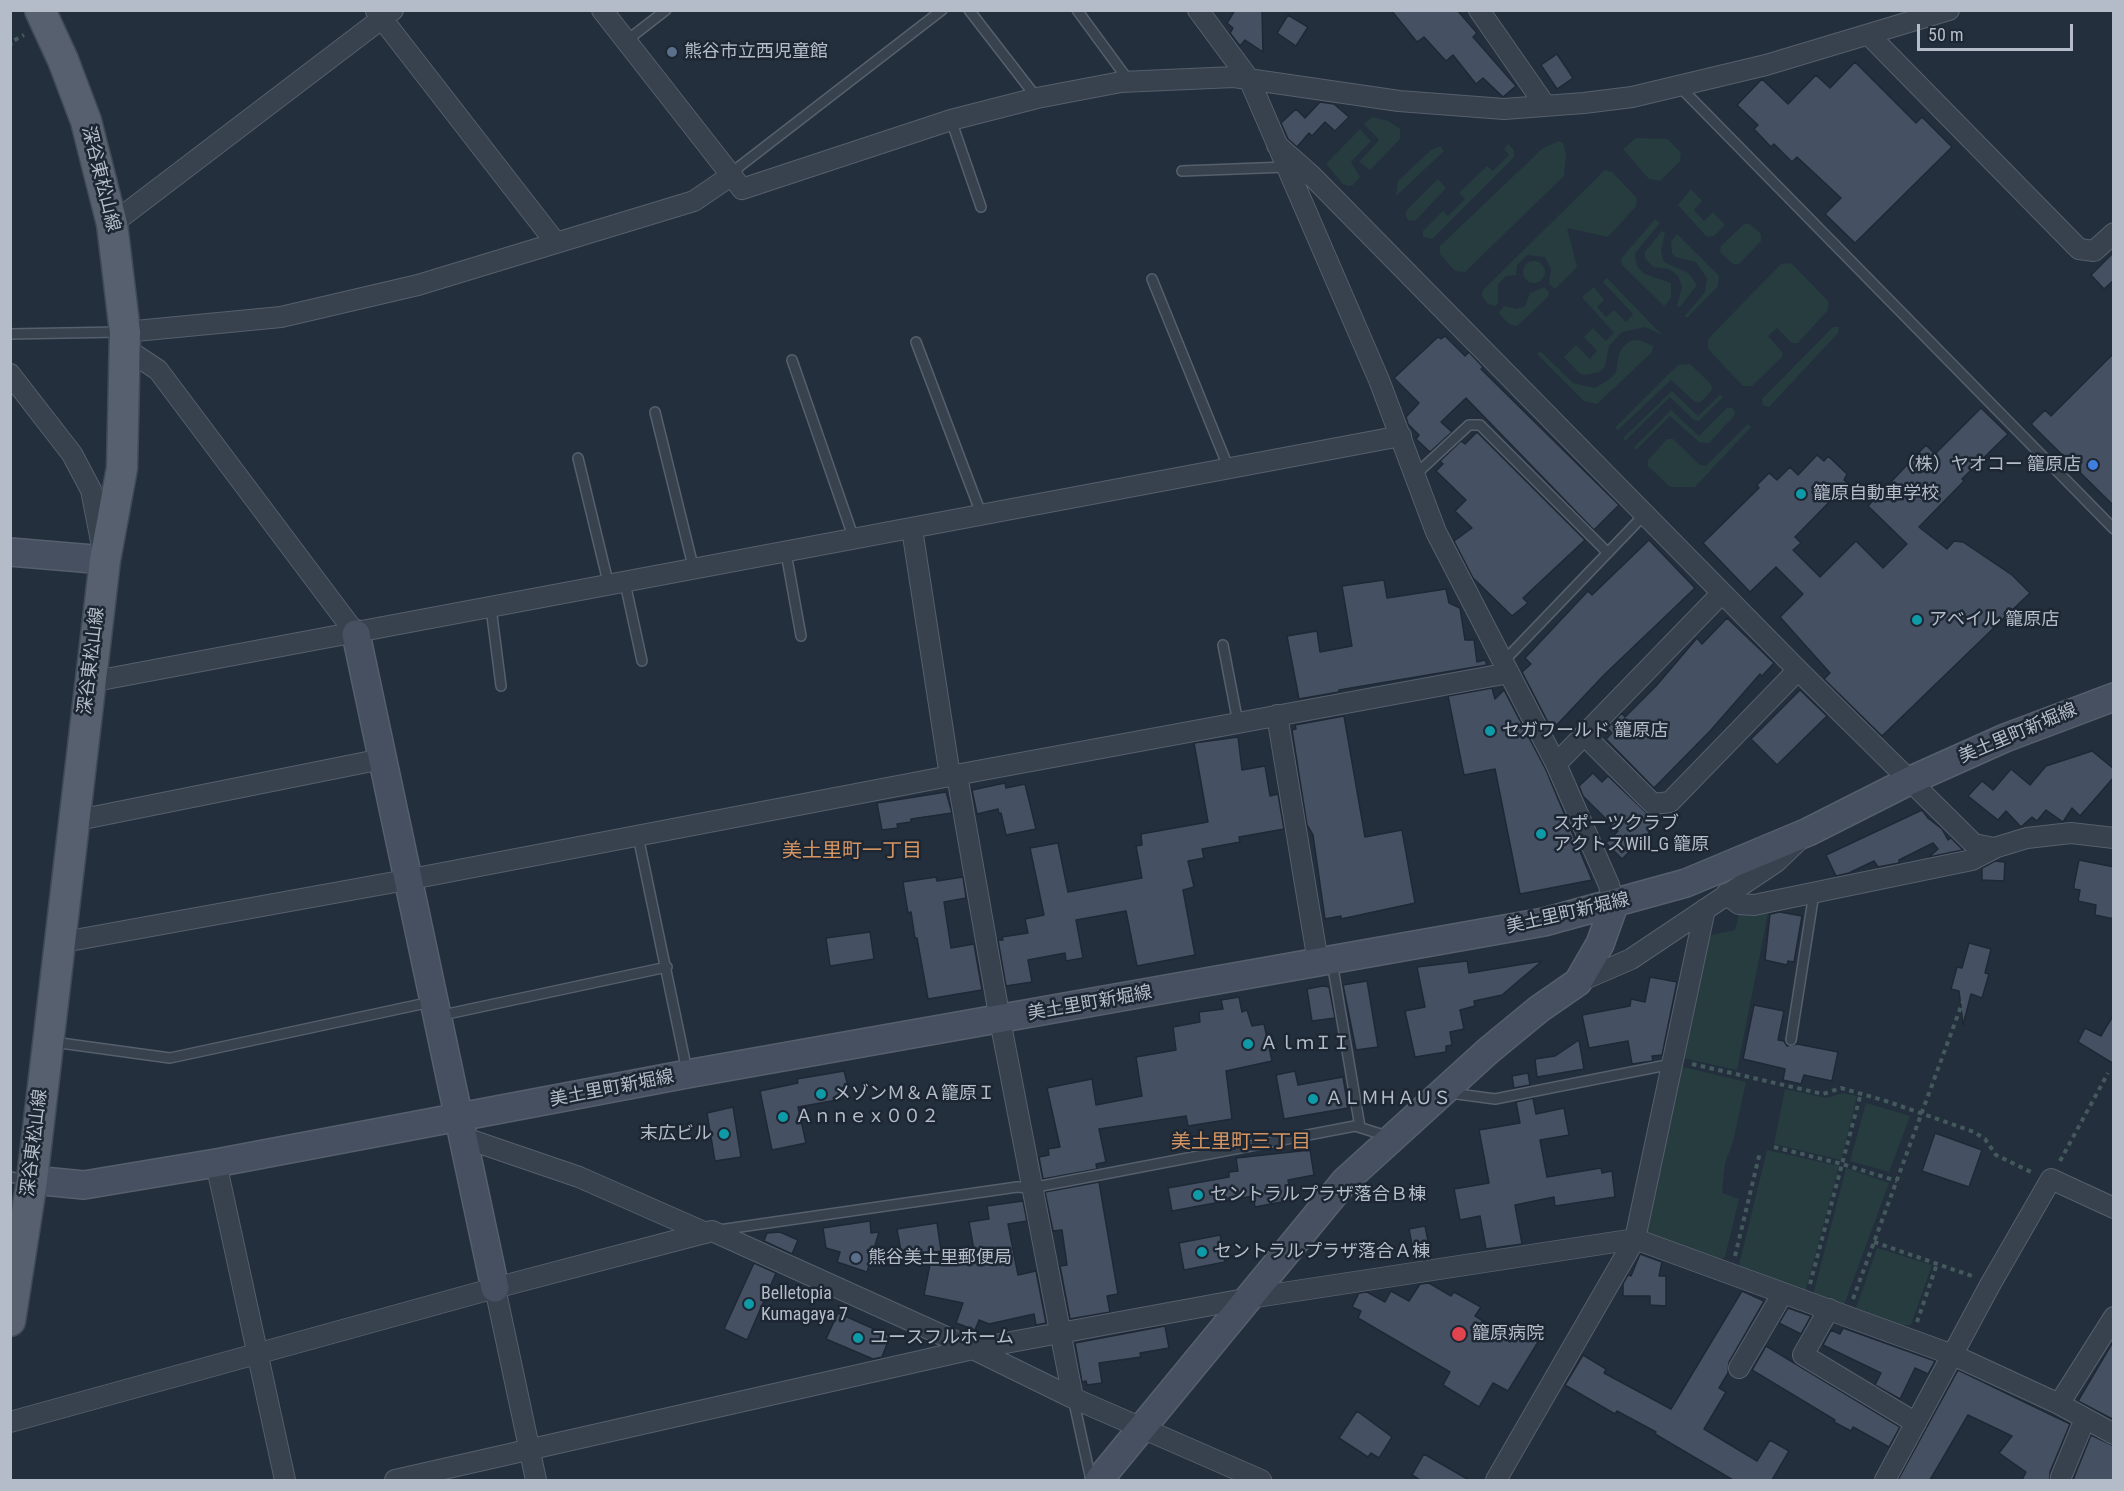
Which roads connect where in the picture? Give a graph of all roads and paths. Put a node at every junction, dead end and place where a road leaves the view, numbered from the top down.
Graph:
1 (40, 10) edge
2 (602, 10) edge
3 (666, 10) edge
4 (942, 10) edge
5 (969, 10) edge
6 (1077, 10) edge
7 (1198, 10) edge
8 (1479, 10) edge
9 (1948, 10) edge
10 (384, 13) edge
11 (1870, 36) junction
12 (626, 41) junction
13 (1250, 79) junction
14 (1130, 82) junction
15 (1679, 86) junction
16 (1037, 98) junction
17 (1545, 105) junction
18 (951, 120) junction
19 (1277, 145) junction
20 (1286, 167) junction
21 (1182, 171) dead end
22 (732, 175) junction
23 (1312, 176) junction
24 (1295, 188) junction
25 (981, 207) dead end
26 (112, 224) junction
27 (2114, 233) edge
28 (556, 243) junction
29 (1152, 279) dead end
30 (10, 334) edge
31 (125, 340) junction
32 (916, 342) dead end
33 (792, 360) dead end
34 (10, 374) edge
35 (655, 412) dead end
36 (1401, 436) junction
37 (578, 458) dead end
38 (1229, 469) junction
39 (1415, 475) junction
40 (1645, 514) junction
41 (982, 516) junction
42 (912, 529) junction
43 (2114, 529) edge
44 (854, 540) junction
45 (10, 552) edge
46 (786, 553) junction
47 (1608, 553) junction
48 (105, 560) junction
49 (694, 570) junction
50 (617, 585) junction
51 (1722, 593) junction
52 (491, 608) junction
53 (356, 634) junction
54 (801, 636) dead end
55 (1223, 645) dead end
56 (642, 661) dead end
57 (1506, 667) junction
58 (1798, 670) junction
59 (90, 682) junction
60 (501, 686) dead end
61 (2114, 697) edge
62 (1276, 716) junction
63 (1238, 723) junction
64 (1584, 735) junction
65 (382, 759) junction
66 (1556, 764) junction
67 (953, 775) junction
68 (1909, 782) junction
69 (73, 821) junction
70 (1808, 832) junction
71 (638, 836) junction
72 (2114, 838) edge
73 (1998, 847) junction
74 (406, 880) junction
75 (1814, 893) junction
76 (1726, 894) junction
77 (1614, 904) junction
78 (1705, 909) junction
79 (58, 943) junction
80 (1325, 961) junction
81 (667, 967) junction
82 (1578, 982) junction
83 (1963, 1001) dead end
84 (434, 1009) junction
85 (1000, 1020) junction
86 (1791, 1040) dead end
87 (47, 1042) junction
88 (1678, 1063) junction
89 (2108, 1073) dead end
90 (687, 1074) junction
91 (1443, 1092) junction
92 (1861, 1093) dead end
93 (1922, 1113) junction
94 (1360, 1127) junction
95 (460, 1128) junction
96 (1393, 1138) junction
97 (1774, 1147) dead end
98 (1760, 1152) dead end
99 (216, 1163) junction
100 (1842, 1164) junction
101 (2058, 1166) dead end
102 (2035, 1174) dead end
103 (21, 1178) edge
104 (1897, 1181) junction
105 (1031, 1188) junction
106 (2114, 1208) edge
107 (709, 1232) junction
108 (1635, 1239) junction
109 (1874, 1242) junction
110 (1937, 1264) junction
111 (1732, 1267) dead end
112 (1991, 1282) junction
113 (495, 1288) junction
114 (1783, 1293) junction
115 (1807, 1294) dead end
116 (1250, 1298) junction
117 (1829, 1309) junction
118 (1849, 1310) dead end
119 (2114, 1317) edge
120 (10, 1321) edge
121 (1915, 1326) dead end
122 (1060, 1333) junction
123 (973, 1349) junction
124 (259, 1355) junction
125 (1953, 1355) junction
126 (1739, 1368) dead end
127 (1072, 1398) junction
128 (2059, 1404) junction
129 (2085, 1419) junction
130 (10, 1422) edge
131 (1916, 1423) junction
132 (1144, 1429) junction
133 (2114, 1434) edge
134 (530, 1450) junction
135 (2061, 1477) dead end
136 (285, 1480) edge
137 (395, 1480) edge
138 (536, 1480) edge
139 (1091, 1480) edge
140 (1099, 1480) edge
141 (1261, 1480) edge
142 (1496, 1480) edge
143 (1885, 1480) edge

1 - 26 main road, 深谷東松山線
2 - 12 street
3 - 12 lane
4 - 22 lane
5 - 16 lane
6 - 14 lane
7 - 13 street
8 - 17 street
9 - 11 street
10 - 26 street
10 - 28 street
11 - 15 street
11 - 27 street
12 - 22 street
13 - 14 street
13 - 17 street
13 - 19 street
14 - 16 street
15 - 17 street
15 - 43 lane
16 - 18 street
18 - 22 street
18 - 25 lane
19 - 20 street
19 - 23 street
20 - 21 lane
20 - 24 street
22 - 28 street
23 - 24 street
23 - 40 street
24 - 36 street
26 - 31 main road, 深谷東松山線
28 - 31 street
29 - 38 lane
30 - 31 lane
31 - 48 main road, 深谷東松山線
31 - 53 street
32 - 41 lane
33 - 44 lane
34 - 48 street
35 - 49 lane
36 - 38 street
36 - 39 street
37 - 50 lane
38 - 41 street
39 - 47 lane
39 - 57 street
40 - 47 lane
40 - 51 street
41 - 42 street
42 - 44 street
42 - 67 street
44 - 46 street
45 - 48 main road
46 - 49 street
46 - 54 lane
47 - 57 lane
48 - 59 main road, 深谷東松山線
49 - 50 street
50 - 52 street
50 - 56 lane
51 - 58 street
51 - 64 street
52 - 53 street
52 - 60 lane
53 - 59 street
53 - 65 main road
55 - 63 lane
57 - 62 street
57 - 66 street
58 - 64 street
58 - 68 street
59 - 69 main road, 深谷東松山線
61 - 68 main road, 美土里町新堀線
62 - 63 street
62 - 80 street
63 - 67 street
64 - 66 street
65 - 69 street
65 - 74 main road
66 - 77 street
67 - 71 street
67 - 85 street
68 - 70 main road, 美土里町新堀線
68 - 73 street
69 - 79 main road, 深谷東松山線
70 - 76 street
70 - 77 main road, 美土里町新堀線
71 - 74 street
71 - 81 lane
72 - 73 street
73 - 75 street
74 - 79 street
74 - 84 main road
75 - 76 street
75 - 86 lane
76 - 78 street
77 - 80 main road, 美土里町新堀線
77 - 82 main road
78 - 82 street
78 - 88 street
79 - 87 main road, 深谷東松山線
80 - 85 main road, 美土里町新堀線
80 - 94 lane
81 - 84 lane
81 - 90 lane
82 - 91 main road
83 - 93 path
84 - 87 lane
84 - 95 main road
85 - 90 main road, 美土里町新堀線
85 - 105 street
87 - 103 main road, 深谷東松山線
88 - 91 lane
88 - 93 path
88 - 108 street
89 - 101 path
90 - 95 main road, 美土里町新堀線
91 - 96 main road
92 - 100 path
93 - 102 path
93 - 104 path
94 - 96 lane
94 - 105 lane
95 - 99 main road, 美土里町新堀線
95 - 107 street
95 - 113 main road
96 - 116 main road
97 - 100 path
98 - 111 path
99 - 103 main road, 美土里町新堀線
99 - 124 street
100 - 104 path
100 - 115 path
103 - 120 main road, 深谷東松山線
104 - 109 path
105 - 107 lane
105 - 122 street
106 - 112 street
107 - 113 street
107 - 123 street
108 - 114 street
108 - 116 street
108 - 142 street
109 - 110 path
109 - 118 path
110 - 112 path
110 - 121 path
112 - 125 street
113 - 124 street
113 - 134 street
114 - 117 street
114 - 126 street
116 - 122 street
116 - 132 main road
117 - 125 street
117 - 131 street
119 - 128 street
122 - 123 street
122 - 127 street
123 - 127 street
123 - 134 street
124 - 130 street
124 - 136 street
125 - 128 street
125 - 131 street
127 - 132 street
127 - 139 lane
128 - 129 street
129 - 133 street
129 - 135 street
131 - 143 street
132 - 140 main road
132 - 141 street
134 - 137 street
134 - 138 street

